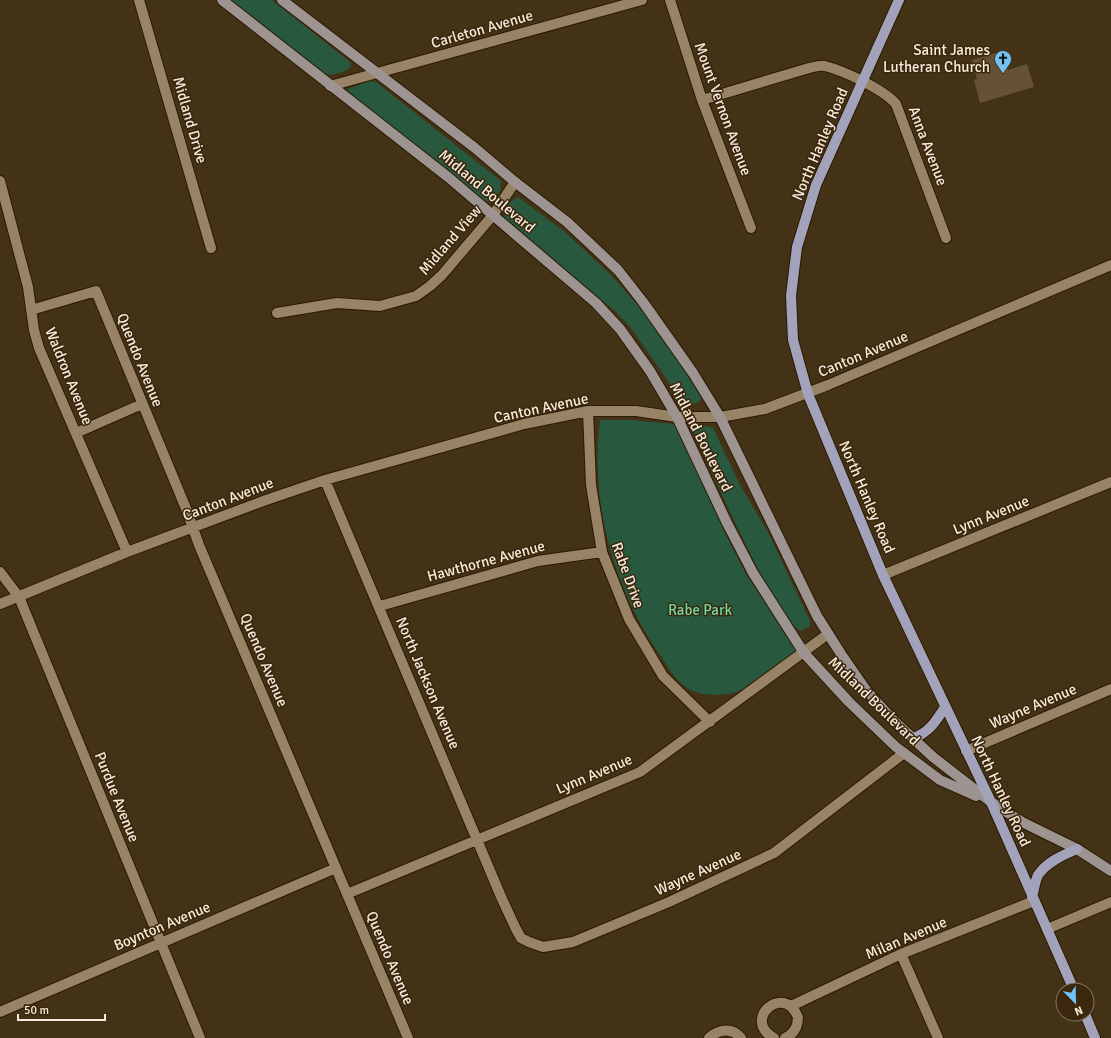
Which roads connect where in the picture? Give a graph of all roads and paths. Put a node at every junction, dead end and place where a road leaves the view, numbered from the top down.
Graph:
1 (140, 0) edge
2 (222, 0) edge
3 (282, 0) edge
4 (642, 0) edge
5 (670, 0) edge
6 (899, 0) edge
7 (375, 72) junction
8 (862, 82) junction
9 (330, 86) junction
10 (702, 100) junction
11 (0, 181) edge
12 (515, 182) junction
13 (493, 215) junction
14 (751, 228) dead end
15 (946, 238) dead end
16 (211, 248) dead end
17 (1111, 266) edge
18 (31, 310) junction
19 (277, 313) dead end
20 (808, 394) junction
21 (142, 404) junction
22 (588, 411) junction
23 (677, 417) junction
24 (720, 417) junction
25 (76, 433) junction
26 (326, 480) junction
27 (1111, 482) edge
28 (193, 529) junction
29 (127, 552) junction
30 (602, 552) junction
31 (0, 572) edge
32 (883, 574) junction
33 (19, 597) junction
34 (0, 604) edge
35 (380, 606) junction
36 (828, 634) junction
37 (804, 652) junction
38 (1111, 689) edge
39 (945, 707) junction
40 (710, 722) junction
41 (913, 738) junction
42 (966, 751) junction
43 (904, 753) junction
44 (991, 802) junction
45 (477, 839) junction
46 (1077, 849) junction
47 (336, 868) junction
48 (1111, 871) edge
49 (347, 894) junction
50 (502, 899) joint
51 (1033, 899) junction
52 (1111, 902) edge
53 (1047, 929) junction
54 (161, 944) junction
55 (901, 954) junction
56 (1070, 982) edge
57 (791, 1006) junction
58 (0, 1012) edge
59 (1088, 1022) edge
60 (200, 1038) edge
61 (408, 1038) edge
62 (709, 1038) edge
63 (741, 1038) edge
64 (774, 1038) edge
65 (785, 1038) edge
66 (938, 1038) edge
67 (1095, 1038) edge

1 - 16 street, Midland Drive
2 - 9 main road, Midland Boulevard
3 - 7 main road, Midland Boulevard
4 - 7 street, Carleton Avenue
5 - 10 street, Mount Vernon Avenue
6 - 8 main road, North Hanley Road
7 - 9 street, Carleton Avenue
7 - 12 main road, Midland Boulevard
8 - 10 street, Anna Avenue
8 - 15 street, Anna Avenue
8 - 20 main road, North Hanley Road
9 - 13 main road, Midland Boulevard
10 - 14 street, Mount Vernon Avenue
11 - 18 street, Waldron Avenue
12 - 13 street, Midland View
12 - 24 main road, Midland Boulevard
13 - 19 street, Midland View
13 - 23 main road, Midland Boulevard
17 - 20 street, Canton Avenue
18 - 21 street, Quendo Avenue
18 - 25 street, Waldron Avenue
20 - 24 street, Canton Avenue
20 - 32 main road, North Hanley Road
21 - 25 street
21 - 28 street, Quendo Avenue
22 - 23 street, Canton Avenue
22 - 26 street, Canton Avenue
22 - 30 street, Rabe Drive
23 - 24 street, Canton Avenue
23 - 37 main road, Midland Boulevard
24 - 36 main road, Midland Boulevard
25 - 29 street, Waldron Avenue
26 - 28 street, Canton Avenue
26 - 35 street, North Jackson Avenue
27 - 32 street, Lynn Avenue
28 - 29 street, Canton Avenue
28 - 47 street, Quendo Avenue
29 - 33 street, Canton Avenue
30 - 35 street, Hawthorne Avenue
30 - 40 street, Rabe Drive
31 - 33 street, Purdue Avenue
32 - 39 main road, North Hanley Road
33 - 34 street, Canton Avenue
33 - 54 street, Purdue Avenue
35 - 45 street, North Jackson Avenue
36 - 37 street, Lynn Avenue
36 - 41 main road, Midland Boulevard
37 - 40 street, Lynn Avenue
37 - 43 main road, Midland Boulevard
38 - 42 street, Wayne Avenue
39 - 41 main road
39 - 42 main road, North Hanley Road
40 - 45 street, Lynn Avenue
41 - 44 main road, Midland Boulevard
42 - 44 main road, North Hanley Road
43 - 44 main road, Midland Boulevard
43 - 50 street, Wayne Avenue
44 - 46 main road, Midland Boulevard
44 - 51 main road, North Hanley Road
45 - 49 street, Lynn Avenue
45 - 50 street, North Jackson Avenue
46 - 48 main road, Midland Boulevard
46 - 51 main road
47 - 49 street, Quendo Avenue
47 - 54 street, Boynton Avenue
49 - 61 street, Quendo Avenue
51 - 53 main road, North Hanley Road
51 - 55 street, Milan Avenue
52 - 53 street
53 - 56 main road, North Hanley Road
54 - 58 street, Boynton Avenue
54 - 60 street, Purdue Avenue
55 - 57 street, Milan Avenue
55 - 66 street
57 - 64 street, Milan Avenue
57 - 65 street
59 - 67 main road
62 - 63 street

